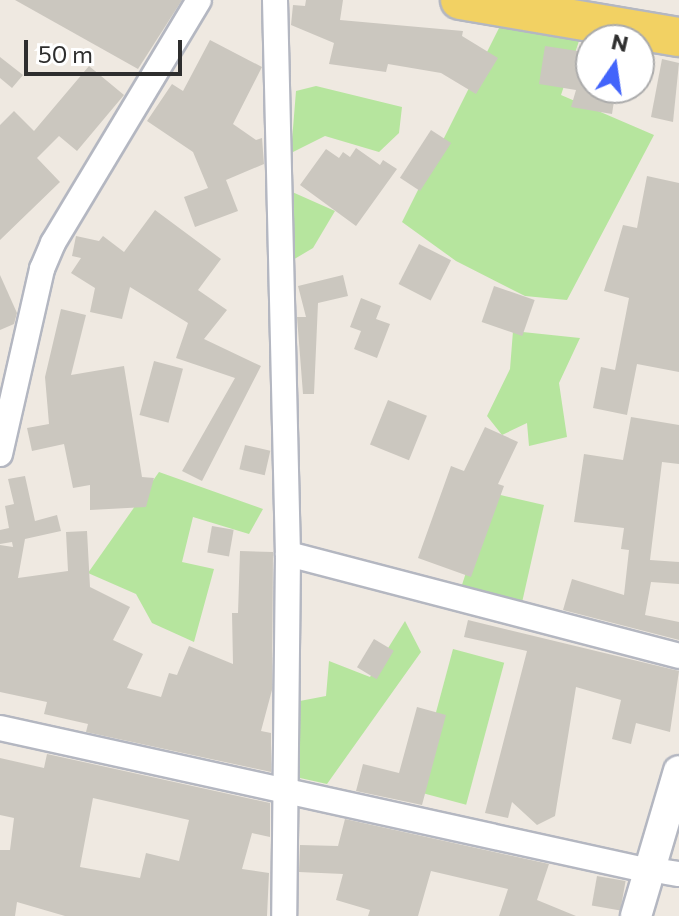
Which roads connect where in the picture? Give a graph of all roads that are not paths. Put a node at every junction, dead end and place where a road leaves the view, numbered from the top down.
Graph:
1 (199, 0) edge
2 (275, 0) edge
3 (460, 0) edge
4 (679, 37) edge
5 (6, 398) edge
6 (0, 454) edge
7 (288, 554) junction
8 (679, 656) edge
9 (0, 728) edge
10 (679, 771) edge
11 (282, 790) junction
12 (679, 828) edge
13 (665, 872) edge
14 (284, 916) edge
15 (636, 916) edge
16 (652, 916) edge

1 - 5 street
2 - 7 street
3 - 4 main road
5 - 6 street
7 - 8 street
7 - 11 street
9 - 11 street
10 - 13 street
11 - 13 street
11 - 14 street
12 - 13 street
13 - 15 street
13 - 16 street

